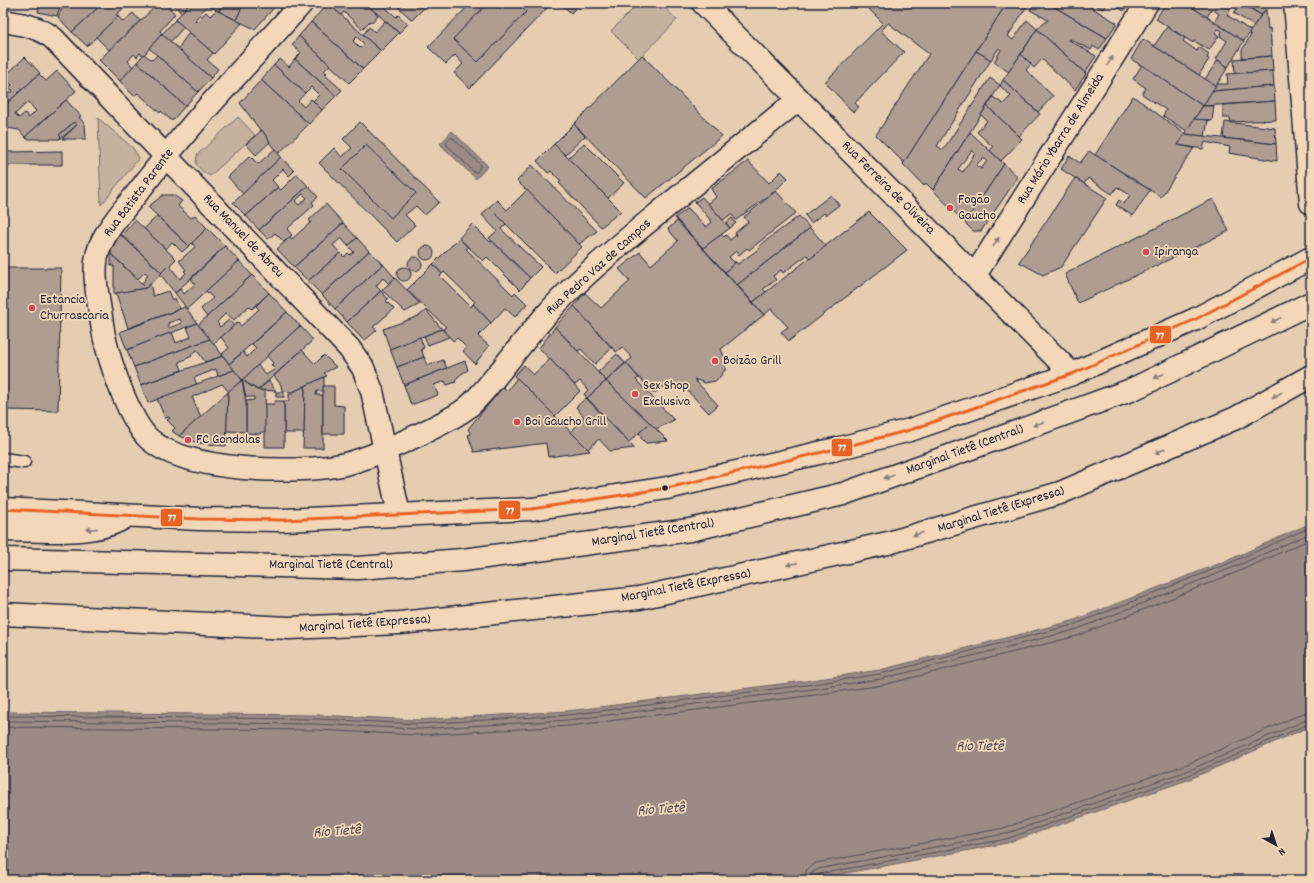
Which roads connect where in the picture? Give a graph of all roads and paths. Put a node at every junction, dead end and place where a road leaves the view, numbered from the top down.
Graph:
1 (302, 3) edge
2 (703, 3) edge
3 (1147, 3) edge
4 (1296, 3) edge
5 (3, 21) edge
6 (799, 98) junction
7 (166, 155) junction
8 (1311, 203) edge
9 (1311, 258) edge
10 (975, 275) junction
11 (1311, 303) edge
12 (1072, 374) junction
13 (1311, 376) edge
14 (384, 450) junction
15 (3, 459) edge
16 (24, 462) dead end
17 (3, 509) edge
18 (399, 514) junction
19 (128, 515) junction
20 (3, 530) edge
21 (3, 559) edge
22 (3, 614) edge

1 - 7 main road, Rua Batista Parente
2 - 6 main road, Rua Ferreira de Oliveira
10 -> 3 main road, Rua Mário Ybarra de Almeida
4 - 8 main road
5 - 7 main road, Rua Manuel de Abreu
6 - 10 main road, Rua Ferreira de Oliveira
6 - 14 main road, Rua Pedro Vaz de Campos
7 - 14 main road, Rua Manuel de Abreu
7 - 14 main road, Rua Batista Parente
9 - 12 main road
10 - 12 main road, Rua Ferreira de Oliveira
11 -> 21 main road, Marginal Tietê (Central)
12 - 18 main road
13 -> 22 main road, Marginal Tietê (Expressa)
14 - 18 main road, Rua Manuel de Abreu
15 - 16 lane
17 - 19 main road
18 - 19 main road
19 -> 20 main road

